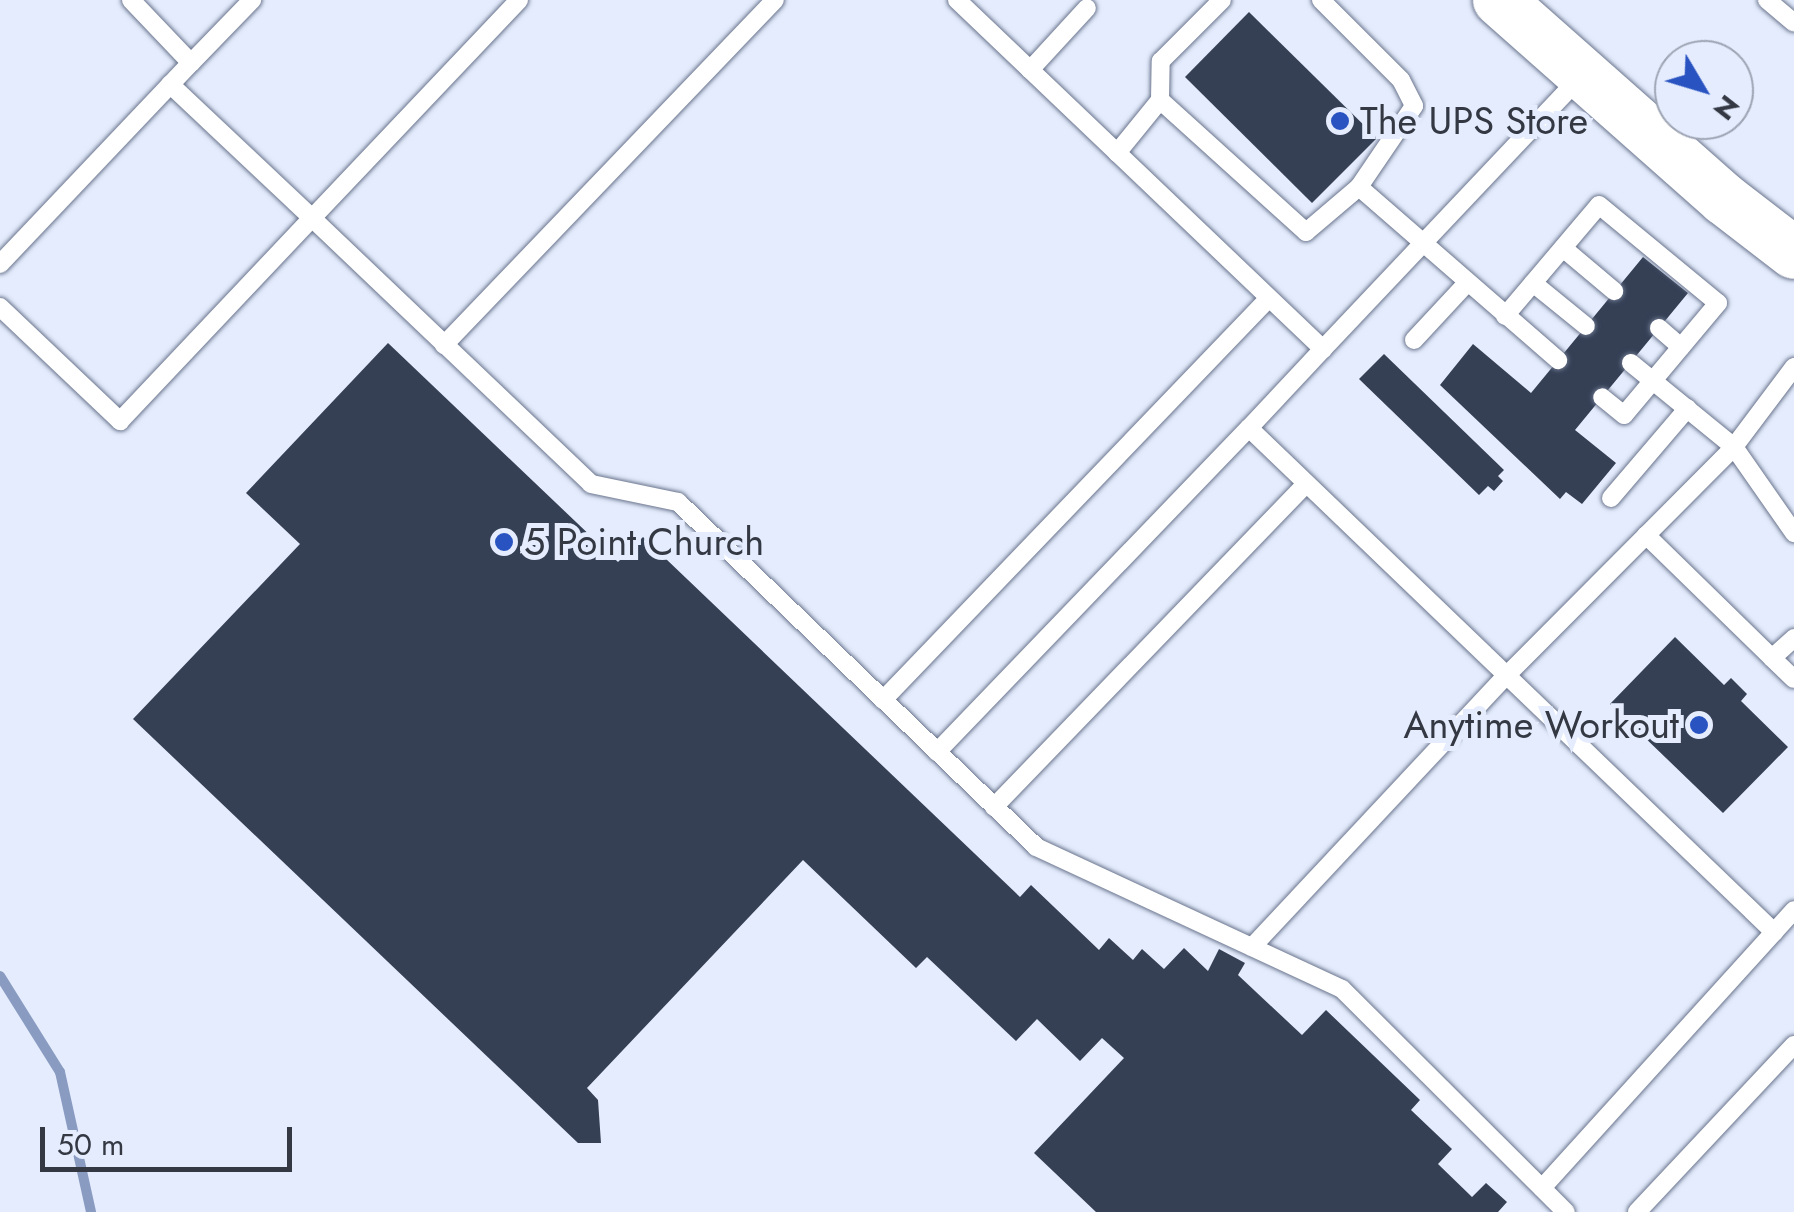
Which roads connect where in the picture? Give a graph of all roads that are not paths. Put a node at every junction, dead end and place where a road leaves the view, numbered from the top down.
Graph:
1 (132, 0) edge
2 (252, 0) edge
3 (520, 0) edge
4 (776, 0) edge
5 (957, 0) edge
6 (1222, 0) edge
7 (1321, 0) edge
8 (1499, 0) edge
9 (1767, 0) edge
10 (1084, 3) edge
11 (1794, 22) edge
12 (190, 63) junction
13 (1030, 70) junction
14 (1582, 75) junction
15 (170, 84) junction
16 (1160, 100) junction
17 (1116, 153) junction
18 (1359, 187) junction
19 (312, 218) junction
20 (1422, 243) junction
21 (1562, 248) junction
22 (1794, 253) edge
23 (0, 264) edge
24 (1467, 282) junction
25 (1533, 283) junction
26 (1614, 292) dead end
27 (1270, 298) junction
28 (0, 307) edge
29 (1505, 316) junction
30 (1586, 326) dead end
31 (1659, 328) dead end
32 (1414, 340) dead end
33 (444, 345) junction
34 (1681, 347) junction
35 (1322, 349) junction
36 (1558, 360) dead end
37 (1631, 362) dead end
38 (1794, 367) edge
39 (1653, 380) junction
40 (1602, 397) dead end
41 (1688, 408) junction
42 (1249, 428) junction
43 (1734, 447) junction
44 (1306, 484) junction
45 (1611, 498) dead end
46 (1794, 533) edge
47 (1646, 536) junction
48 (1794, 638) edge
49 (1772, 658) junction
50 (1506, 676) junction
51 (1794, 679) edge
52 (883, 700) junction
53 (938, 752) junction
54 (994, 807) junction
55 (1794, 910) edge
56 (1774, 932) junction
57 (1252, 947) junction
58 (1794, 1045) edge
59 (1542, 1188) junction
60 (1566, 1212) edge
61 (1637, 1212) edge

1 - 12 lane
2 - 12 lane
3 - 19 lane
4 - 33 lane
5 - 13 lane
6 - 16 lane
7 - 18 lane
8 - 14 main road
9 - 11 lane
10 - 13 lane
12 - 15 lane
13 - 17 lane
14 - 20 lane
14 - 22 main road
15 - 19 lane
15 - 23 lane
16 - 17 lane
16 - 18 lane
17 - 27 lane
18 - 20 lane
19 - 28 lane
19 - 33 lane
20 - 24 lane
20 - 35 lane
21 - 25 lane
21 - 26 lane
21 - 34 lane
24 - 29 lane
24 - 32 lane
25 - 29 lane
25 - 30 lane
27 - 35 lane
27 - 52 lane
29 - 36 lane
31 - 34 lane
33 - 52 lane
34 - 39 lane
35 - 42 lane
37 - 39 lane
38 - 43 lane
39 - 40 lane
39 - 41 lane
41 - 43 lane
41 - 45 lane
42 - 44 lane
42 - 53 lane
43 - 46 lane
43 - 47 lane
44 - 50 lane
44 - 54 lane
47 - 49 lane
47 - 50 lane
48 - 49 lane
49 - 51 lane
50 - 56 lane
50 - 57 lane
52 - 53 lane
53 - 54 lane
54 - 57 lane
55 - 56 lane
56 - 59 lane
57 - 59 lane
58 - 61 lane
59 - 60 lane

